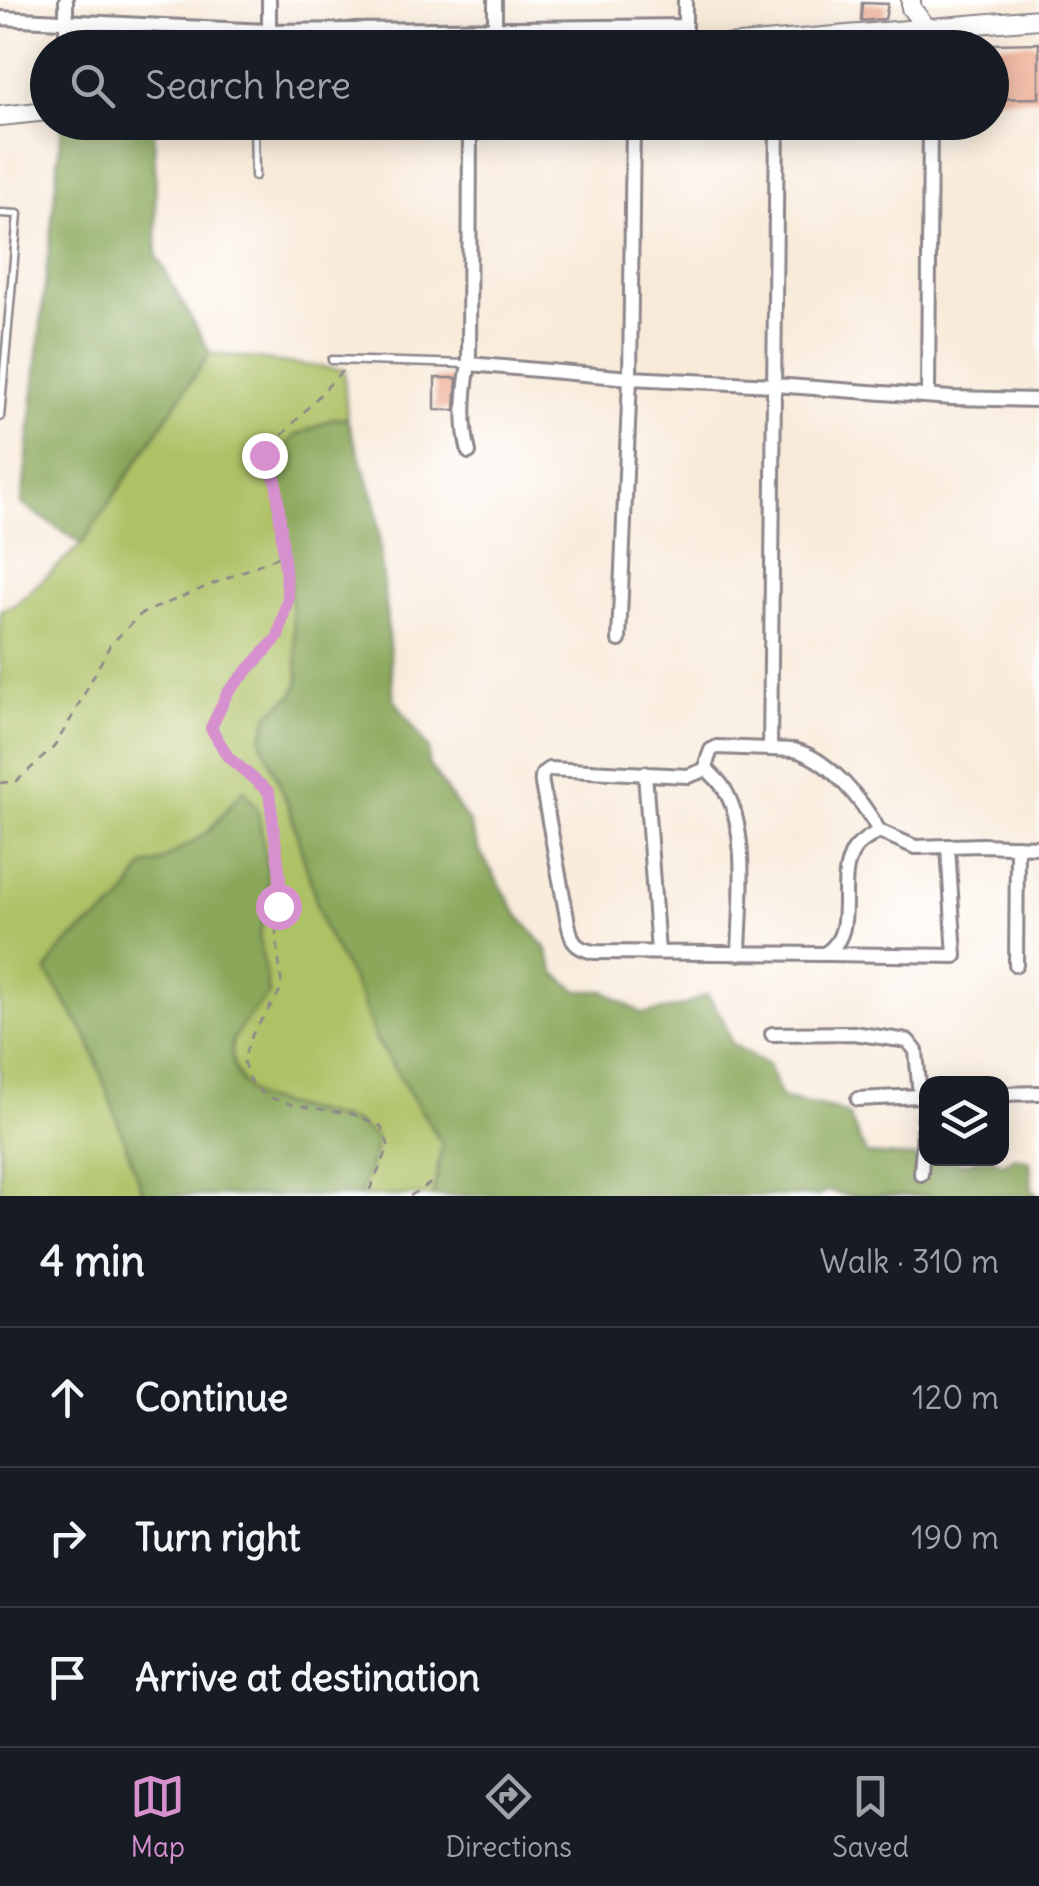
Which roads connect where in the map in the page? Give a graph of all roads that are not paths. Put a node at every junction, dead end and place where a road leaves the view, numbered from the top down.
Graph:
1 (66, 0) edge
2 (270, 0) edge
3 (495, 0) edge
4 (685, 0) edge
5 (911, 4) edge
6 (0, 18) edge
7 (1039, 19) edge
8 (66, 20) junction
9 (685, 26) junction
10 (495, 28) junction
11 (926, 28) junction
12 (66, 30) edge
13 (251, 30) edge
14 (270, 30) edge
15 (345, 30) edge
16 (686, 30) edge
17 (888, 30) edge
18 (900, 30) edge
19 (30, 114) edge
20 (0, 116) edge
21 (254, 140) edge
22 (470, 140) edge
23 (634, 140) edge
24 (777, 140) edge
25 (930, 140) edge
26 (255, 176) dead end
27 (0, 213) edge
28 (332, 360) dead end
29 (469, 364) junction
30 (630, 378) junction
31 (774, 385) junction
32 (928, 396) junction
33 (1039, 400) edge
34 (0, 418) edge
35 (469, 452) dead end
36 (620, 640) dead end
37 (770, 749) junction
38 (707, 770) junction
39 (645, 773) junction
40 (879, 831) junction
41 (1018, 846) junction
42 (1039, 846) edge
43 (948, 847) junction
44 (658, 952) junction
45 (739, 954) junction
46 (824, 954) junction
47 (1016, 965) dead end
48 (772, 1034) dead end
49 (921, 1076) edge
50 (1039, 1093) edge
51 (1009, 1094) edge
52 (919, 1096) edge
53 (858, 1099) dead end
54 (921, 1166) edge
55 (921, 1174) dead end

1 - 8 street
2 - 14 street
3 - 10 street
4 - 9 street
5 - 11 main road
5 - 17 main road
6 - 8 street
7 - 11 main road
8 - 12 street
8 - 13 street
9 - 10 street
9 - 16 street
10 - 15 street
11 - 18 main road
19 - 20 main road
21 - 26 lane
22 - 29 street
23 - 30 street
24 - 31 street
25 - 32 street
27 - 34 lane
28 - 29 lane
29 - 30 street
29 - 35 street
30 - 31 street
30 - 36 street
31 - 32 street
31 - 37 street
32 - 33 street
37 - 38 street
37 - 40 street
38 - 39 street
38 - 45 street
39 - 44 street
39 - 44 street
40 - 43 street
40 - 46 street
41 - 42 street
41 - 43 street
41 - 47 street
43 - 46 street
44 - 45 street
45 - 46 street
48 - 49 street
50 - 51 street
52 - 53 street
54 - 55 street

